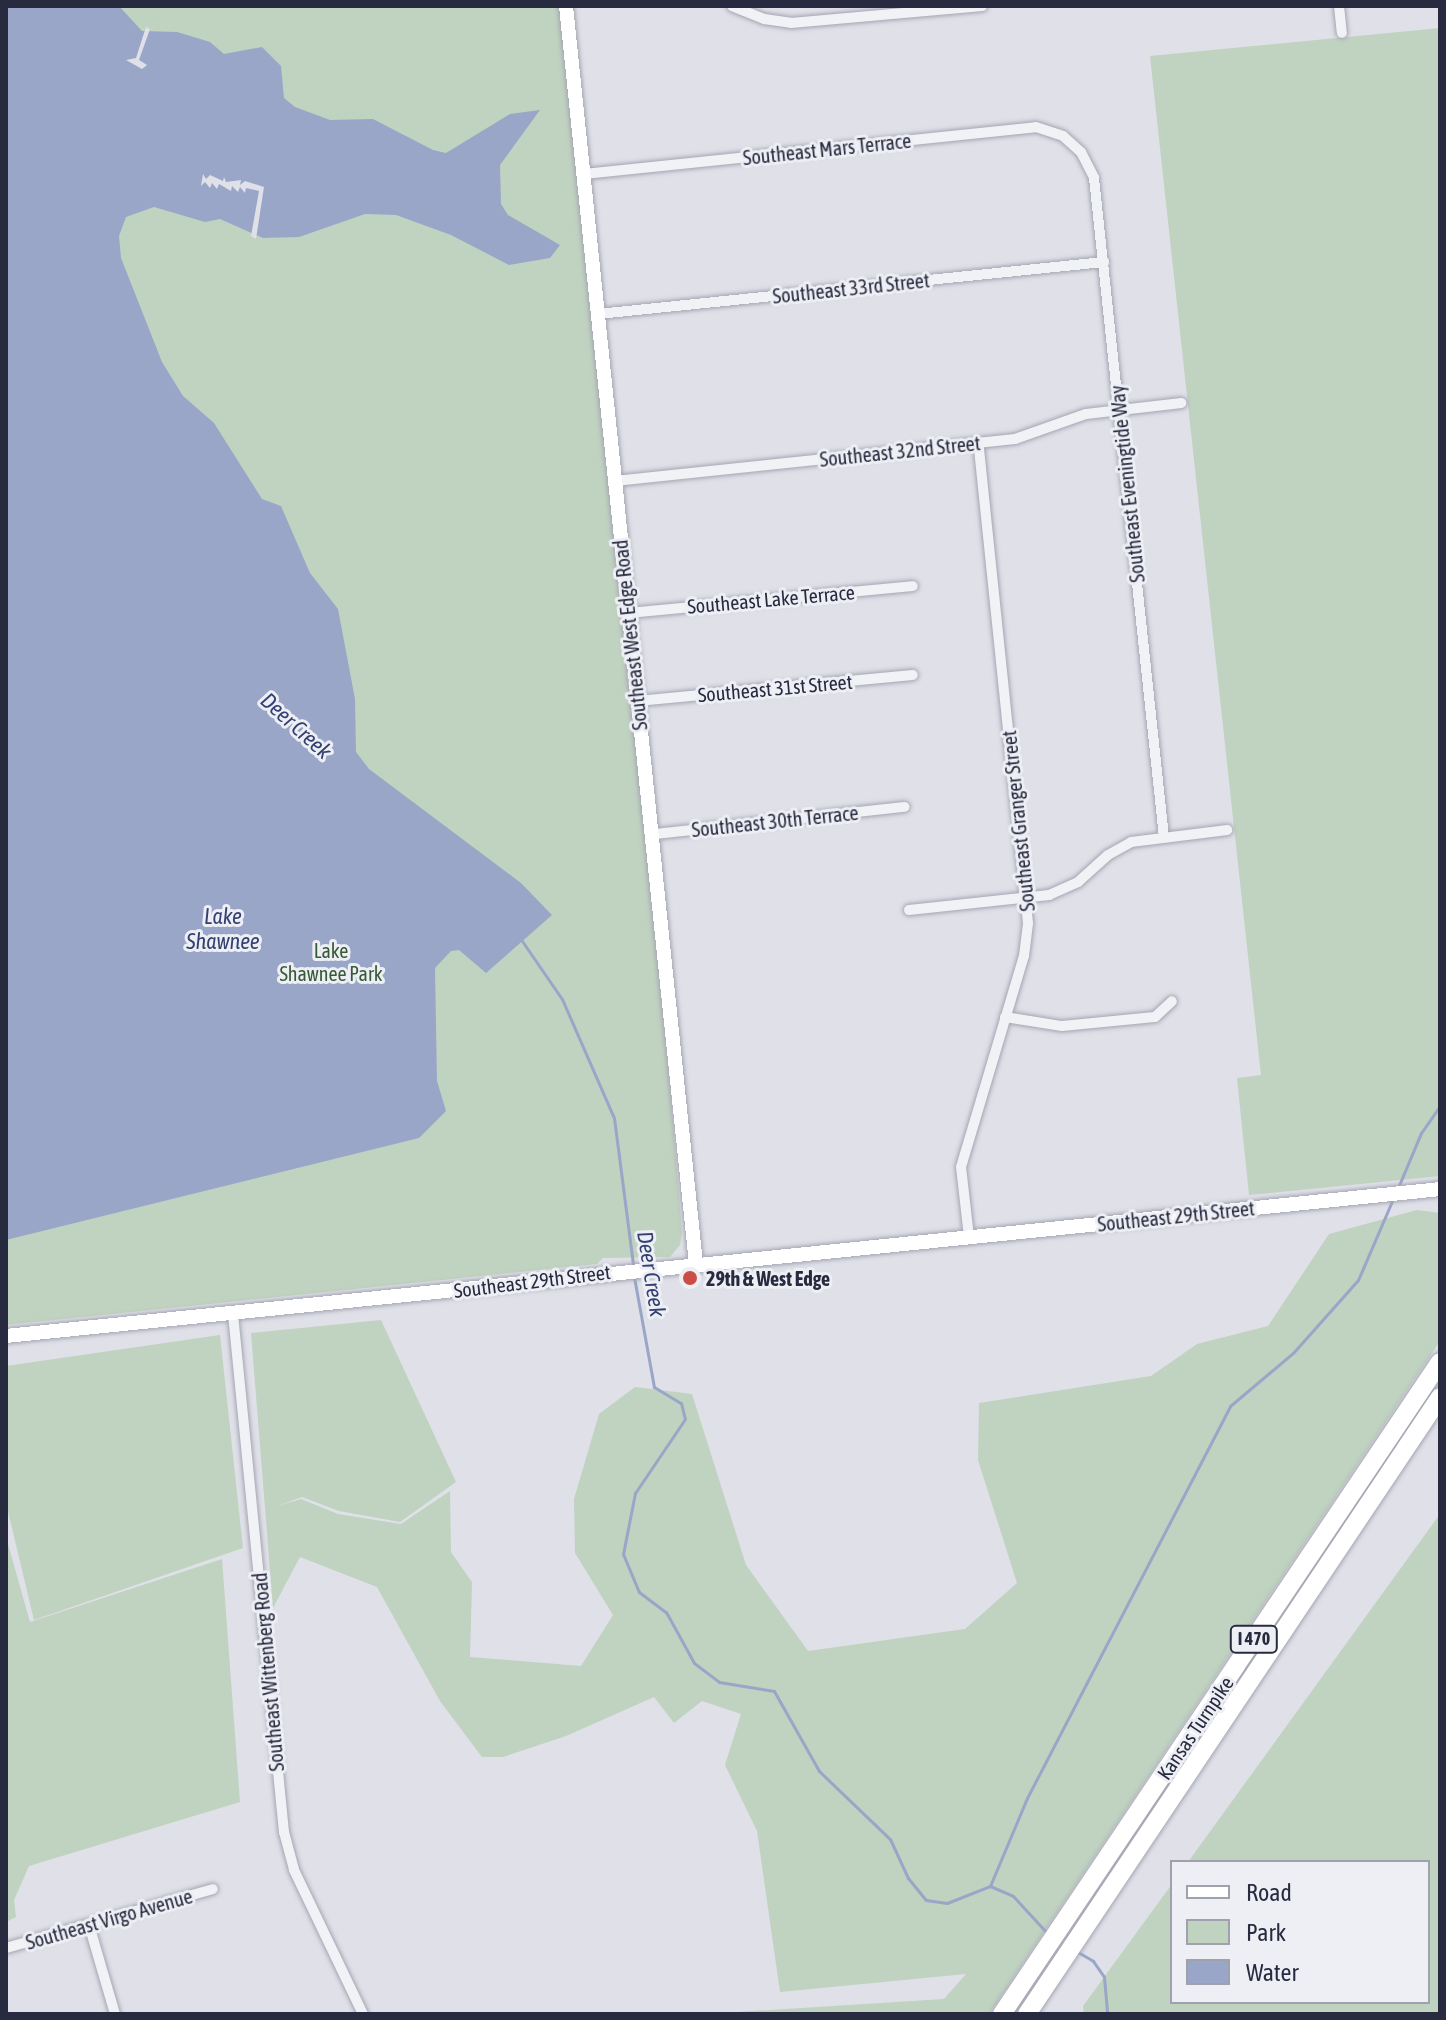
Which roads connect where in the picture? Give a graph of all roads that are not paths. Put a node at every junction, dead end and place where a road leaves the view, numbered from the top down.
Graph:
1 (566, 6) edge
2 (732, 6) edge
3 (982, 6) edge
4 (1339, 6) edge
5 (850, 12) edge
6 (1342, 33) dead end
7 (1068, 139) joint
8 (584, 174) junction
9 (1104, 262) junction
10 (598, 314) junction
11 (1181, 403) dead end
12 (1119, 410) junction
13 (978, 443) junction
14 (615, 481) junction
15 (913, 586) dead end
16 (628, 613) junction
17 (913, 675) dead end
18 (637, 701) junction
19 (905, 807) dead end
20 (648, 827) junction
21 (1227, 830) dead end
22 (1164, 837) junction
23 (1026, 898) junction
24 (909, 910) dead end
25 (1172, 1001) dead end
26 (1005, 1017) junction
27 (1440, 1189) edge
28 (969, 1237) junction
29 (696, 1264) junction
30 (233, 1314) junction
31 (6, 1336) edge
32 (1440, 1362) edge
33 (1440, 1397) edge
34 (213, 1889) dead end
35 (89, 1925) junction
36 (6, 1948) edge
37 (115, 2014) edge
38 (363, 2014) edge
39 (1002, 2014) edge
40 (1027, 2014) edge

1 - 8 main road, Southeast West Edge Road
2 - 5 street
3 - 5 street
4 - 6 street
7 - 8 street, Southeast Mars Terrace
7 - 9 street, Southeast Eveningtide Way
8 - 10 main road, Southeast West Edge Road
9 - 10 street, Southeast 33rd Street
9 - 12 street, Southeast Eveningtide Way
10 - 14 main road, Southeast West Edge Road
11 - 12 street, Southeast 32nd Street
12 - 13 street, Southeast 32nd Street
12 - 22 street, Southeast Eveningtide Way
13 - 14 street, Southeast 32nd Street
13 - 23 street, Southeast Granger Street
14 - 16 main road, Southeast West Edge Road
15 - 16 street, Southeast Lake Terrace
16 - 18 main road, Southeast West Edge Road
17 - 18 street, Southeast 31st Street
18 - 20 main road, Southeast West Edge Road
19 - 20 street, Southeast 30th Terrace
20 - 29 main road, Southeast West Edge Road
21 - 22 street
22 - 23 street
23 - 24 street
23 - 26 street, Southeast Granger Street
25 - 26 street
26 - 28 street, Southeast Granger Street
27 - 28 main road, Southeast 29th Street
28 - 29 main road, Southeast 29th Street
29 - 30 main road, Southeast 29th Street
30 - 31 main road, Southeast 29th Street
30 - 38 street, Southeast Wittenberg Road
32 - 39 highway, Kansas Turnpike / I 470
33 - 40 highway, Kansas Turnpike / I 470
34 - 35 street, Southeast Virgo Avenue
35 - 36 street, Southeast Virgo Avenue
35 - 37 street

